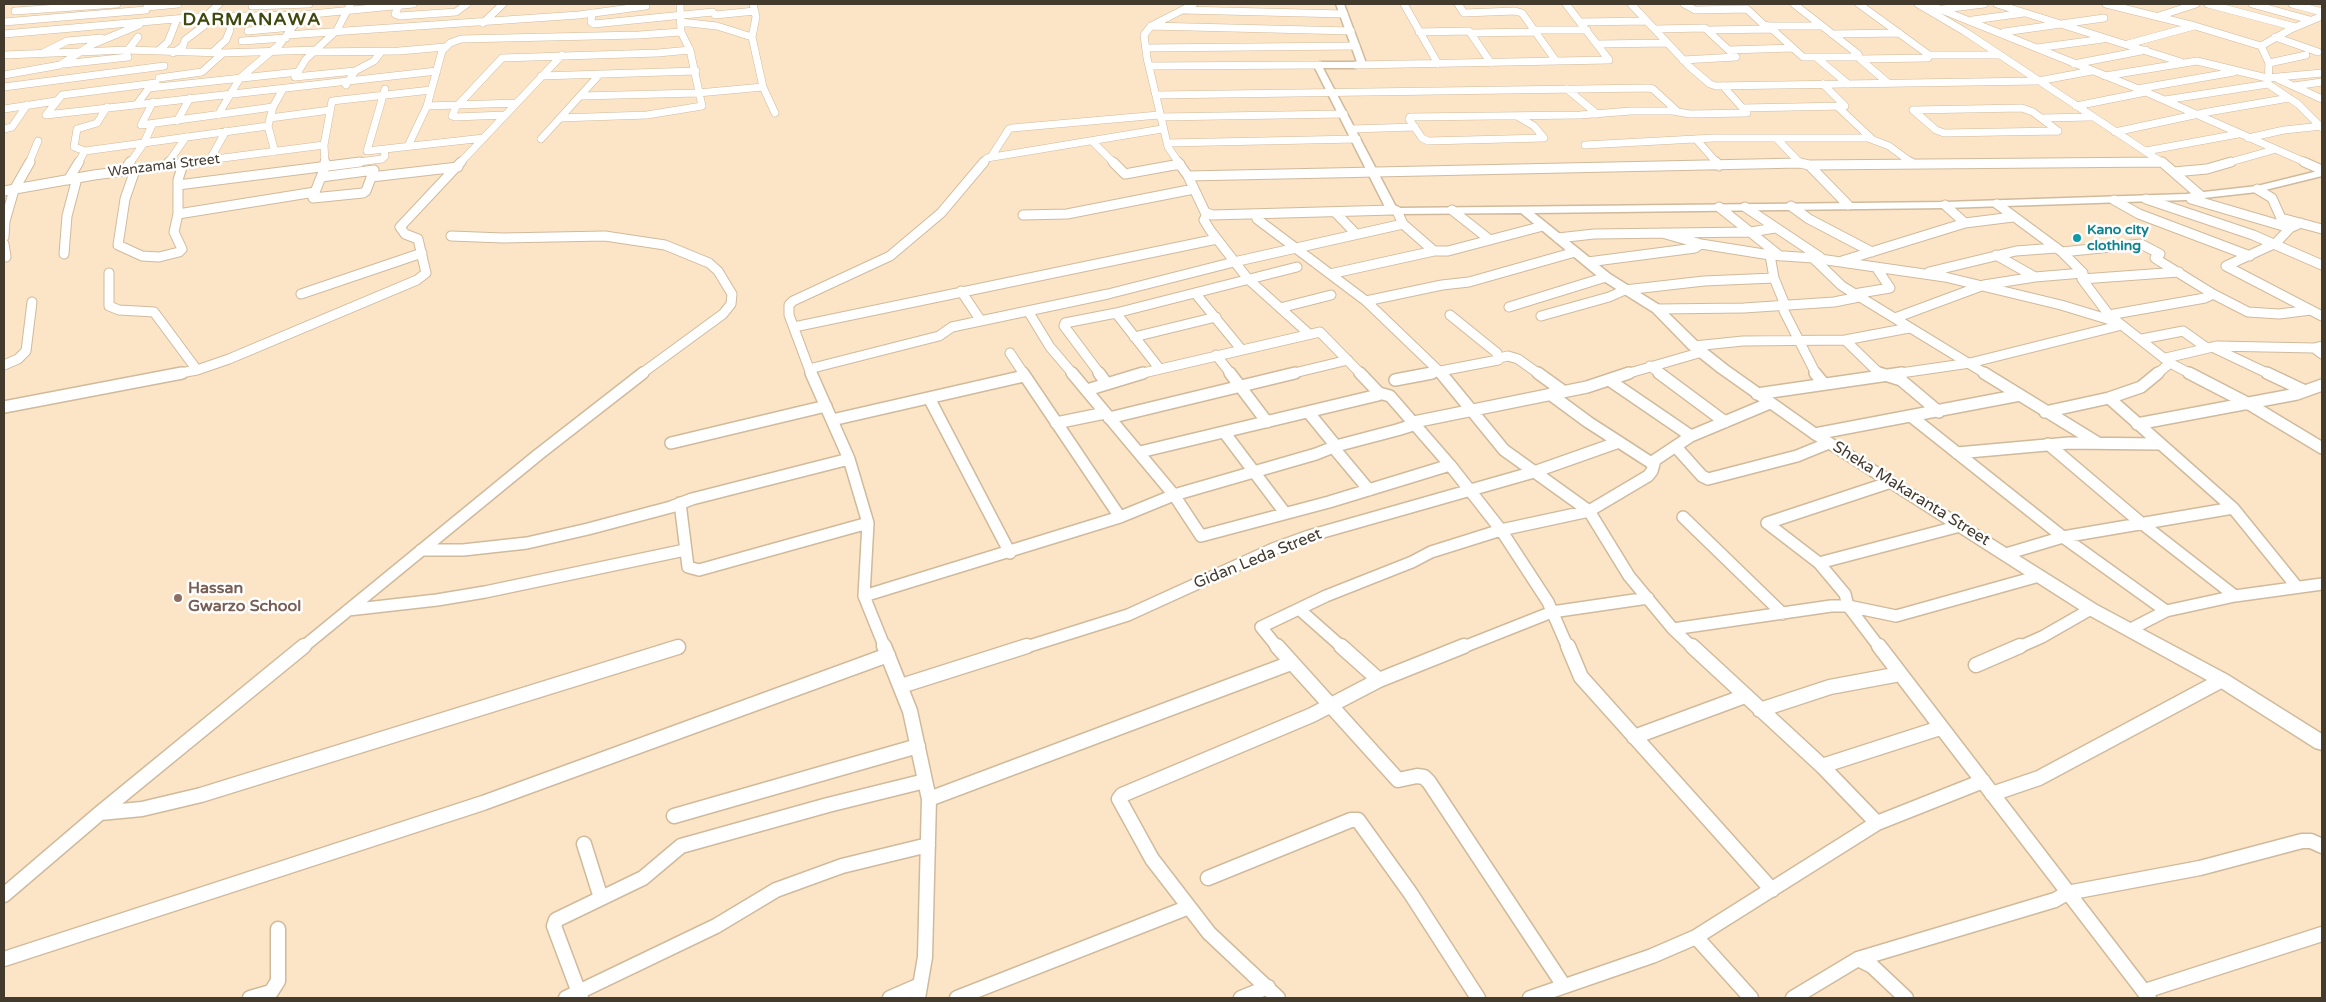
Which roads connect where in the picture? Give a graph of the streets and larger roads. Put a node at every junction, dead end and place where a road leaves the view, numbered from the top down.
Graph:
1 (23, 4) edge
2 (117, 4) edge
3 (309, 4) edge
4 (408, 4) edge
5 (412, 4) edge
6 (467, 4) edge
7 (503, 4) edge
8 (680, 4) edge
9 (711, 4) edge
10 (1194, 4) edge
11 (1404, 4) edge
12 (1458, 4) edge
13 (1509, 4) edge
14 (1566, 4) edge
15 (1631, 4) edge
16 (1684, 4) edge
17 (1728, 4) edge
18 (1794, 4) edge
19 (1859, 4) edge
20 (1918, 4) edge
21 (1927, 4) edge
22 (1984, 4) edge
23 (1997, 4) edge
24 (2020, 4) edge
25 (2106, 4) edge
26 (2173, 4) edge
27 (2196, 4) edge
28 (2208, 4) edge
29 (2252, 4) edge
30 (2292, 4) edge
31 (254, 5) edge
32 (399, 5) junction
33 (645, 5) edge
34 (71, 6) edge
35 (216, 6) edge
36 (1743, 6) edge
37 (2005, 6) junction
38 (147, 7) edge
39 (178, 7) edge
40 (349, 7) edge
41 (754, 7) edge
42 (2186, 7) junction
43 (204, 9) dead end
44 (1342, 9) edge
45 (1735, 9) junction
46 (1941, 9) junction
47 (187, 10) dead end
48 (195, 10) dead end
49 (1180, 10) junction
50 (15, 11) junction
51 (1515, 11) junction
52 (713, 12) junction
53 (592, 13) junction
54 (2028, 13) junction
55 (2322, 14) edge
56 (100, 15) junction
57 (302, 15) junction
58 (206, 16) junction
59 (217, 16) junction
60 (240, 16) junction
61 (2157, 16) junction
62 (656, 17) junction
63 (4, 18) edge
64 (177, 18) junction
65 (680, 18) junction
66 (2104, 18) dead end
67 (52, 19) junction
68 (2312, 19) junction
69 (41, 20) junction
70 (146, 20) junction
71 (157, 20) junction
72 (1971, 20) junction
73 (484, 21) junction
74 (1647, 21) junction
75 (2322, 21) edge
76 (4, 22) edge
77 (1581, 22) junction
78 (546, 25) dead end
79 (2062, 25) junction
80 (1151, 26) junction
81 (1822, 26) junction
82 (2195, 26) junction
83 (86, 27) junction
84 (292, 27) junction
85 (2296, 27) junction
86 (1771, 28) junction
87 (478, 29) junction
88 (1655, 29) junction
89 (230, 30) dead end
90 (337, 30) junction
91 (1587, 30) junction
92 (1710, 30) junction
93 (248, 31) dead end
94 (539, 31) dead end
95 (1351, 31) junction
96 (1535, 31) junction
97 (26, 32) junction
98 (681, 32) junction
99 (1419, 32) junction
100 (1471, 33) junction
101 (1899, 33) junction
102 (2002, 33) junction
103 (4, 34) edge
104 (1832, 34) junction
105 (639, 35) junction
106 (286, 36) junction
107 (532, 36) junction
108 (110, 37) junction
109 (138, 37) dead end
110 (470, 37) junction
111 (752, 37) junction
112 (2108, 38) junction
113 (2275, 38) junction
114 (242, 41) dead end
115 (633, 41) dead end
116 (1667, 43) junction
117 (1598, 44) junction
118 (2128, 44) junction
119 (1356, 46) junction
120 (2261, 46) junction
121 (445, 47) junction
122 (628, 48) dead end
123 (1146, 48) junction
124 (1793, 48) junction
125 (2037, 48) junction
126 (128, 50) junction
127 (159, 50) junction
128 (690, 50) junction
129 (1729, 50) junction
130 (2147, 50) junction
131 (172, 51) junction
132 (270, 51) junction
133 (314, 51) junction
134 (2320, 51) edge
135 (80, 52) junction
136 (213, 52) junction
137 (223, 52) junction
138 (381, 52) junction
139 (23, 54) junction
140 (41, 54) junction
141 (622, 54) junction
142 (2306, 54) junction
143 (4, 55) edge
144 (562, 55) junction
145 (1929, 55) junction
146 (1999, 55) junction
147 (1817, 58) junction
148 (1859, 58) junction
149 (1683, 60) junction
150 (2322, 60) edge
151 (18, 61) dead end
152 (1556, 61) junction
153 (1491, 63) junction
154 (2185, 63) junction
155 (2269, 63) junction
156 (1438, 64) junction
157 (2074, 64) junction
158 (60, 65) junction
159 (1320, 65) junction
160 (1356, 65) junction
161 (164, 66) junction
162 (1149, 66) junction
163 (13, 68) dead end
164 (355, 71) junction
165 (437, 71) junction
166 (696, 71) junction
167 (2092, 71) junction
168 (2238, 71) junction
169 (2322, 73) edge
170 (296, 74) junction
171 (6, 75) edge
172 (599, 75) junction
173 (541, 76) junction
174 (2105, 76) junction
175 (386, 77) junction
176 (240, 78) junction
177 (2277, 78) junction
178 (4, 81) edge
179 (347, 81) junction
180 (2038, 81) junction
181 (2268, 81) junction
182 (2322, 82) edge
183 (156, 83) junction
184 (1888, 83) junction
185 (1823, 84) junction
186 (1848, 84) junction
187 (1723, 86) junction
188 (2294, 86) junction
189 (4, 87) edge
190 (763, 87) junction
191 (286, 88) junction
192 (2137, 88) junction
193 (1567, 89) junction
194 (431, 90) junction
195 (1333, 92) junction
196 (2146, 92) junction
197 (698, 93) junction
198 (231, 94) junction
199 (384, 94) junction
200 (1156, 95) junction
201 (581, 96) junction
202 (190, 98) junction
203 (2289, 98) junction
204 (2322, 98) edge
205 (98, 99) junction
206 (344, 99) junction
207 (2165, 100) junction
208 (56, 101) junction
209 (153, 102) junction
210 (516, 103) junction
211 (137, 104) junction
212 (27, 105) junction
213 (458, 105) junction
214 (427, 106) junction
215 (2076, 106) junction
216 (107, 107) junction
217 (274, 107) junction
218 (1838, 107) junction
219 (1743, 108) junction
220 (4, 109) edge
221 (330, 110) junction
222 (1678, 112) junction
223 (775, 113) dead end
224 (1344, 114) junction
225 (1597, 114) junction
226 (2196, 114) junction
227 (218, 115) junction
228 (505, 115) junction
229 (1159, 116) junction
230 (1517, 116) junction
231 (2092, 117) junction
232 (560, 118) junction
233 (2042, 118) junction
234 (177, 121) junction
235 (269, 122) junction
236 (152, 124) junction
237 (1415, 127) junction
238 (2321, 127) edge
239 (4, 129) edge
240 (1162, 129) junction
241 (226, 131) junction
242 (2115, 132) junction
243 (1355, 134) junction
244 (2238, 134) junction
245 (186, 137) junction
246 (484, 138) junction
247 (1777, 138) junction
248 (2248, 138) junction
249 (541, 139) dead end
250 (1696, 139) junction
251 (1872, 139) junction
252 (38, 141) dead end
253 (1092, 141) junction
254 (144, 143) junction
255 (1167, 143) junction
256 (324, 145) junction
257 (1585, 145) dead end
258 (408, 146) junction
259 (384, 150) junction
260 (2274, 150) junction
261 (85, 151) junction
262 (2146, 151) junction
263 (277, 152) junction
264 (991, 157) junction
265 (209, 161) junction
266 (2162, 162) junction
267 (182, 164) junction
268 (1180, 164) junction
269 (1805, 164) junction
270 (1913, 164) junction
271 (166, 166) junction
272 (1719, 166) junction
273 (325, 167) junction
274 (458, 167) junction
275 (135, 170) junction
276 (124, 171) junction
277 (2322, 171) edge
278 (1374, 172) junction
279 (2174, 172) junction
280 (273, 174) junction
281 (1188, 176) junction
282 (321, 177) junction
283 (371, 177) junction
284 (72, 179) junction
285 (178, 185) junction
286 (2257, 189) junction
287 (14, 190) junction
288 (1194, 190) junction
289 (4, 192) edge
290 (315, 192) junction
291 (2201, 196) junction
292 (2186, 197) junction
293 (2146, 199) junction
294 (2114, 200) junction
295 (1997, 204) junction
296 (1848, 205) junction
297 (1944, 205) junction
298 (1791, 206) junction
299 (1719, 207) junction
300 (1745, 207) junction
301 (1452, 210) junction
302 (1524, 210) junction
303 (1395, 211) junction
304 (1335, 212) junction
305 (178, 214) junction
306 (1207, 214) junction
307 (1024, 215) dead end
308 (2013, 217) junction
309 (1257, 219) dead end
310 (1965, 223) junction
311 (2301, 223) junction
312 (1403, 224) junction
313 (1543, 226) junction
314 (1775, 228) junction
315 (2290, 228) junction
316 (2322, 229) edge
317 (1751, 232) junction
318 (1662, 233) junction
319 (1356, 234) junction
320 (451, 236) dead end
321 (4, 237) edge
322 (1217, 238) junction
323 (1558, 238) junction
324 (1490, 240) junction
325 (2276, 243) junction
326 (4, 244) edge
327 (1701, 244) junction
328 (1294, 248) junction
329 (2059, 250) junction
330 (1434, 251) junction
331 (1575, 252) junction
332 (1872, 252) junction
333 (422, 253) junction
334 (64, 254) dead end
335 (1770, 255) junction
336 (1996, 255) junction
337 (1780, 256) junction
338 (2250, 256) junction
339 (6, 257) dead end
340 (1813, 258) junction
341 (1824, 260) junction
342 (1234, 262) junction
343 (1588, 262) junction
344 (1838, 262) junction
345 (2322, 265) edge
346 (1297, 267) dead end
347 (1876, 267) junction
348 (2179, 272) junction
349 (109, 273) dead end
350 (1330, 274) junction
351 (1922, 274) junction
352 (1606, 276) junction
353 (2082, 276) junction
354 (2035, 277) junction
355 (1774, 278) junction
356 (1248, 279) junction
357 (1984, 286) junction
358 (1625, 290) junction
359 (961, 291) junction
360 (1196, 292) junction
361 (301, 294) dead end
362 (2213, 294) junction
363 (1331, 295) dead end
364 (1857, 295) junction
365 (1366, 301) junction
366 (32, 302) dead end
367 (1785, 305) junction
368 (1509, 307) dead end
369 (1280, 308) junction
370 (1657, 309) junction
371 (2311, 310) junction
372 (1028, 311) junction
373 (1116, 313) junction
374 (1450, 315) dead end
375 (2109, 315) junction
376 (1541, 316) dead end
377 (2322, 316) edge
378 (1216, 317) junction
379 (1895, 318) junction
380 (981, 321) junction
381 (2117, 322) junction
382 (794, 327) junction
383 (1909, 328) junction
384 (1308, 333) junction
385 (1134, 337) junction
386 (2142, 339) junction
387 (1846, 340) junction
388 (1800, 341) junction
389 (2318, 347) edge
390 (2209, 348) junction
391 (1241, 349) junction
392 (1698, 349) junction
393 (1010, 353) dead end
394 (2322, 354) edge
395 (1216, 355) junction
396 (1499, 358) junction
397 (1348, 360) junction
398 (2168, 360) junction
399 (1970, 363) junction
400 (4, 365) edge
401 (1650, 366) junction
402 (1159, 368) junction
403 (809, 369) junction
404 (197, 370) junction
405 (1440, 372) junction
406 (1881, 375) junction
407 (1024, 376) junction
408 (1395, 380) dead end
409 (1609, 380) junction
410 (1107, 384) junction
411 (1824, 384) junction
412 (2322, 385) edge
413 (1240, 386) junction
414 (1087, 390) junction
415 (2308, 390) junction
416 (1563, 391) junction
417 (1379, 393) junction
418 (1550, 394) junction
419 (1757, 394) junction
420 (2020, 395) junction
421 (2322, 395) edge
422 (929, 398) junction
423 (2109, 398) junction
424 (1770, 403) junction
425 (2249, 404) junction
426 (826, 406) junction
427 (4, 407) edge
428 (1472, 409) junction
429 (1938, 412) junction
430 (2045, 412) junction
431 (1309, 413) junction
432 (1107, 415) junction
433 (1912, 417) junction
434 (832, 420) junction
435 (1267, 422) junction
436 (1414, 422) junction
437 (1725, 422) junction
438 (1056, 423) junction
439 (2137, 424) junction
440 (1224, 432) junction
441 (1815, 434) junction
442 (1691, 436) junction
443 (1619, 442) junction
444 (671, 443) dead end
445 (1829, 443) junction
446 (2098, 443) junction
447 (2048, 444) junction
448 (2160, 444) junction
449 (1334, 446) junction
450 (1676, 447) junction
451 (2322, 448) edge
452 (1140, 452) junction
453 (1957, 453) junction
454 (849, 458) junction
455 (1653, 464) junction
456 (1450, 465) junction
457 (1253, 471) junction
458 (1534, 472) junction
459 (1891, 482) junction
460 (1469, 489) junction
461 (1369, 490) junction
462 (1174, 495) junction
463 (680, 503) junction
464 (2232, 508) junction
465 (1589, 511) junction
466 (1285, 513) junction
467 (1120, 517) junction
468 (1683, 517) dead end
469 (2140, 522) junction
470 (868, 523) junction
471 (1960, 526) junction
472 (1500, 530) junction
473 (2063, 537) junction
474 (421, 550) junction
475 (685, 550) junction
476 (1010, 553) junction
477 (2006, 554) junction
478 (1820, 563) junction
479 (2039, 576) junction
480 (2322, 584) edge
481 (2297, 587) junction
482 (864, 596) junction
483 (2235, 596) junction
484 (1648, 598) junction
485 (1848, 606) junction
486 (1299, 609) junction
487 (2091, 609) junction
488 (348, 610) junction
489 (2166, 611) junction
490 (1552, 612) junction
491 (1783, 614) junction
492 (1673, 629) junction
493 (2130, 630) junction
494 (678, 647) dead end
495 (888, 655) junction
496 (1291, 663) junction
497 (1976, 665) dead end
498 (1900, 674) junction
499 (1379, 680) junction
500 (2222, 680) junction
501 (901, 686) junction
502 (1745, 696) junction
503 (1330, 706) junction
504 (1760, 710) junction
505 (1940, 728) junction
506 (1634, 737) junction
507 (2322, 743) edge
508 (918, 746) junction
509 (1822, 766) junction
510 (925, 781) junction
511 (1988, 788) junction
512 (929, 799) junction
513 (100, 812) junction
514 (674, 816) dead end
515 (1877, 823) junction
516 (584, 844) dead end
517 (928, 845) junction
518 (2322, 846) edge
519 (1208, 878) dead end
520 (1772, 890) junction
521 (2067, 893) junction
522 (4, 895) edge
523 (601, 898) junction
524 (1189, 907) junction
525 (278, 930) dead end
526 (2322, 934) edge
527 (1696, 937) junction
528 (4, 959) edge
529 (1858, 959) junction
530 (1564, 986) junction
531 (919, 991) edge
532 (1273, 992) edge
533 (2147, 995) edge
534 (575, 996) edge
535 (250, 998) edge
536 (890, 998) edge
537 (957, 998) edge
538 (1241, 998) edge
539 (1478, 998) edge
540 (1530, 998) edge
541 (1751, 998) edge
542 (1793, 998) edge
543 (1906, 998) edge

1 - 50 street
2 - 34 street
2 - 56 street
3 - 31 street
4 - 5 street
4 - 32 street
6 - 32 street
7 - 73 street
8 - 65 street
9 - 52 street
10 - 49 street
11 - 99 street
12 - 51 street
13 - 51 street
14 - 77 street
15 - 74 street
16 - 45 street
17 - 45 street
18 - 81 street
19 - 101 street
20 - 146 street
21 - 46 street
22 - 46 street
23 - 37 street
24 - 37 street
25 - 61 street
26 - 42 street
27 - 42 street
28 - 85 street
29 - 68 street
30 - 55 street
31 - 60 street
32 - 40 street
33 - 53 street
33 - 62 street
34 - 50 street
34 - 67 street
35 - 43 street
35 - 58 street
36 - 45 street
36 - 86 street
37 - 54 street
38 - 39 street
38 - 56 street
38 - 70 street
39 - 71 street
40 - 57 street
40 - 90 street
41 - 52 street
41 - 111 street
42 - 61 street
44 - 49 street
44 - 95 street
46 - 72 street
47 - 48 street
49 - 80 street
50 - 63 street
51 - 96 street
52 - 65 street
53 - 62 street
53 - 73 street
54 - 72 street
54 - 79 street
55 - 68 street
56 - 67 street
56 - 83 street
57 - 60 street
57 - 84 street
58 - 59 street
58 - 64 street
59 - 60 street
59 - 131 street
61 - 82 street
62 - 65 street
64 - 71 street
64 - 127 street
65 - 98 street
65 - 111 street
66 - 79 street
67 - 69 street
68 - 75 street
68 - 85 street
69 - 76 street
69 - 97 street
70 - 71 street
70 - 83 street
70 - 108 street
72 - 102 street
73 - 87 street
73 - 90 street
74 - 77 street
74 - 88 street
77 - 91 street
78 - 87 street
79 - 102 street
79 - 112 street
80 - 95 street
80 - 123 street
81 - 86 street
81 - 104 street
82 - 118 street
82 - 120 street
83 - 97 street
84 - 93 street
84 - 106 street
85 - 113 street
86 - 92 street
86 - 124 street
87 - 110 street
88 - 92 street
88 - 116 street
89 - 136 street
90 - 106 street
90 - 133 street
91 - 96 street
91 - 117 street
92 - 129 street
94 - 107 street
95 - 119 street
96 - 100 street
96 - 152 street
97 - 103 street
98 - 105 street
98 - 128 street
99 - 100 street
99 - 156 street
100 - 153 street
101 - 104 street
101 - 145 street
102 - 125 street
104 - 148 street
105 - 107 street
105 - 115 street
106 - 114 street
106 - 132 street
107 - 110 street
108 - 135 street
108 - 140 street
109 - 126 street
110 - 121 street
111 - 190 street
112 - 118 street
112 - 125 street
113 - 120 street
113 - 134 street
116 - 117 street
116 - 149 street
117 - 152 street
118 - 130 street
119 - 123 street
119 - 160 street
120 - 155 street
121 - 138 street
121 - 165 street
122 - 141 street
123 - 162 street
124 - 129 street
124 - 147 street
125 - 157 street
126 - 127 street
126 - 135 street
127 - 131 street
128 - 141 street
128 - 166 street
129 - 149 street
130 - 154 street
130 - 157 street
131 - 136 street
131 - 158 street
131 - 161 street
132 - 133 street
132 - 137 street
132 - 176 street
133 - 138 street
133 - 170 street
134 - 142 street
135 - 140 street
135 - 158 street
136 - 137 street
137 - 183 street
138 - 164 street
139 - 140 street
139 - 143 street
139 - 151 street
141 - 144 street
142 - 150 street
142 - 155 street
144 - 173 street
144 - 213 street
145 - 146 street
145 - 148 street
146 - 180 street
147 - 148 street
147 - 186 street
148 - 184 street
149 - 187 street
152 - 153 street
153 - 156 street
154 - 168 street
154 - 174 street
155 - 181 street
156 - 160 street
157 - 167 street
158 - 171 street
159 - 160 street
159 - 162 street
159 - 195 street
161 - 183 street
161 - 189 street
162 - 200 street
163 - 171 street
164 - 170 street
164 - 179 street
165 - 175 street
165 - 194 street
166 - 172 street
166 - 197 street
167 - 174 street
167 - 180 street
168 - 181 street
168 - 192 street
169 - 177 street
170 - 176 street
170 - 191 street
171 - 178 street
172 - 173 street
172 - 201 street
173 - 210 street
174 - 192 street
175 - 179 street
175 - 199 street
176 - 183 street
176 - 198 street
177 - 181 street
177 - 188 street
179 - 191 street
179 - 206 street
180 - 184 street
180 - 215 street
181 - 203 street
181 - 207 street
182 - 188 street
183 - 205 street
183 - 211 street
184 - 186 street
185 - 186 street
185 - 187 street
185 - 218 street
187 - 219 street
188 - 204 street
190 - 197 street
190 - 223 street
191 - 198 street
191 - 217 street
192 - 196 street
193 - 195 street
193 - 222 street
193 - 225 street
194 - 199 street
194 - 214 street
195 - 200 street
195 - 224 street
196 - 207 street
196 - 215 street
197 - 201 street
197 - 232 street
198 - 202 street
198 - 227 street
199 - 206 street
199 - 259 street
200 - 229 street
201 - 232 street
202 - 209 street
202 - 234 street
203 - 226 street
203 - 238 street
205 - 208 street
205 - 208 street
205 - 216 street
206 - 221 street
207 - 226 street
208 - 212 street
209 - 211 street
209 - 236 street
210 - 213 street
210 - 228 street
211 - 216 street
212 - 220 street
212 - 239 street
213 - 214 street
213 - 228 street
214 - 258 street
215 - 231 street
216 - 261 street
217 - 227 street
217 - 235 street
218 - 219 street
218 - 251 street
219 - 222 street
221 - 235 street
221 - 256 street
222 - 225 street
224 - 229 street
224 - 243 street
225 - 230 street
226 - 242 street
226 - 244 street
227 - 234 street
228 - 246 street
229 - 240 street
229 - 264 street
230 - 237 street
230 - 237 street
231 - 233 street
231 - 242 street
232 - 249 street
233 - 233 street
234 - 236 street
235 - 241 street
235 - 263 street
236 - 254 street
237 - 243 street
238 - 248 street
240 - 253 street
240 - 255 street
241 - 245 street
241 - 265 street
242 - 262 street
243 - 255 street
243 - 278 street
244 - 248 street
244 - 262 street
245 - 254 street
245 - 271 street
246 - 258 street
246 - 274 street
247 - 250 street
247 - 251 street
247 - 269 street
248 - 260 street
250 - 257 street
250 - 272 street
251 - 270 street
252 - 287 street
253 - 264 street
253 - 268 street
254 - 261 street
254 - 276 street
255 - 268 street
256 - 263 street, Wanzamai Street
256 - 273 street
258 - 259 street
259 - 273 street
260 - 277 street
260 - 279 street
261 - 284 street
262 - 266 street
263 - 265 street, Wanzamai Street
263 - 280 street
264 - 382 street
265 - 267 street, Wanzamai Street
266 - 270 street
266 - 279 street
267 - 271 street, Wanzamai Street
267 - 285 street
268 - 281 street
269 - 270 street
269 - 272 street
269 - 296 street
271 - 275 street, Wanzamai Street
272 - 278 street
273 - 280 street
273 - 282 street
274 - 283 street
274 - 333 street
275 - 276 street, Wanzamai Street
275 - 305 street
276 - 284 street, Wanzamai Street
277 - 286 street
278 - 281 street
278 - 303 street
279 - 291 street
280 - 285 street
281 - 288 street
282 - 283 street
282 - 290 street
283 - 290 street
284 - 287 street, Wanzamai Street
284 - 334 street
285 - 305 street
286 - 291 street
286 - 311 street
287 - 289 street, Wanzamai Street
287 - 321 street
288 - 306 street
288 - 307 street
290 - 305 street
291 - 292 street
292 - 293 street
292 - 315 street
293 - 294 street
293 - 325 street
294 - 295 street
294 - 338 street
295 - 297 street
295 - 308 street
296 - 297 street
296 - 298 street
297 - 310 street
298 - 300 street
298 - 332 street
299 - 300 street
299 - 302 street
299 - 317 street
300 - 314 street
301 - 302 street
301 - 303 street
301 - 324 street
302 - 313 street, Sheka Makaranta Street
303 - 304 street
303 - 312 street
304 - 306 street
304 - 319 street
306 - 322 street
308 - 310 street
308 - 329 street
309 - 328 street
310 - 332 street
311 - 315 street
311 - 316 street
312 - 319 street
312 - 330 street
313 - 323 street, Sheka Makaranta Street
313 - 324 street
314 - 317 street
314 - 341 street
315 - 325 street
317 - 318 street
317 - 337 street
318 - 323 street
318 - 327 street
319 - 328 street
320 - 474 street
322 - 342 street
322 - 359 street
323 - 331 street, Sheka Makaranta Street
324 - 330 street
325 - 338 street
325 - 345 street
326 - 339 street
327 - 335 street
327 - 343 street
328 - 342 street
328 - 350 street
329 - 336 street
329 - 348 street
329 - 353 street
330 - 350 street
331 - 343 street, Sheka Makaranta Street
331 - 365 street
332 - 344 street
333 - 361 street
333 - 404 street
335 - 337 street
335 - 355 street
336 - 351 street
336 - 354 street
337 - 340 street
338 - 371 street
340 - 341 street
340 - 364 street
341 - 344 street
342 - 356 street
342 - 372 street
343 - 352 street, Sheka Makaranta Street
344 - 347 street
346 - 356 street
347 - 351 street
347 - 364 street
348 - 353 street
348 - 362 street
349 - 404 street
350 - 365 street
351 - 357 street
352 - 358 street, Sheka Makaranta Street
352 - 368 street
353 - 354 street
353 - 375 street
354 - 357 street
355 - 358 street
355 - 367 street
356 - 360 street
356 - 369 street
357 - 379 street
357 - 381 street
358 - 370 street, Sheka Makaranta Street
358 - 376 street
359 - 380 street
359 - 382 street
360 - 373 street
360 - 378 street
362 - 371 street
362 - 375 street
363 - 369 street
364 - 367 street
364 - 379 street
365 - 405 street
366 - 400 street
367 - 370 street
367 - 388 street
369 - 384 street
370 - 392 street, Sheka Makaranta Street
371 - 377 street
372 - 380 street
372 - 414 street
373 - 385 street
373 - 410 street
374 - 396 street
375 - 381 street
378 - 385 street
378 - 391 street
379 - 383 street
380 - 403 street
381 - 386 street
381 - 399 street
382 - 403 street
383 - 387 street
383 - 399 street
384 - 391 street
384 - 397 street
385 - 402 street
386 - 390 street
386 - 398 street
387 - 388 street
387 - 406 street
388 - 392 street
388 - 411 street
389 - 390 street
389 - 394 street
390 - 398 street
390 - 415 street
391 - 395 street
392 - 401 street
392 - 419 street, Sheka Makaranta Street
393 - 407 street
395 - 402 street
395 - 413 street
396 - 405 street
396 - 416 street
397 - 413 street
397 - 417 street
398 - 423 street
398 - 425 street
399 - 406 street
399 - 420 street
401 - 409 street
401 - 437 street
402 - 410 street
403 - 426 street
404 - 427 street
405 - 408 street
405 - 428 street
406 - 411 street
406 - 429 street
407 - 422 street
407 - 438 street
409 - 416 street
409 - 442 street
410 - 414 street
411 - 419 street
412 - 415 street
413 - 432 street
413 - 435 street
414 - 432 street
415 - 421 street
415 - 425 street
416 - 418 street
417 - 431 street
417 - 436 street
418 - 428 street
418 - 443 street
419 - 424 street, Sheka Makaranta Street
420 - 429 street
420 - 430 street
422 - 434 street
422 - 476 street
423 - 430 street
423 - 439 street
424 - 437 street
424 - 441 street, Sheka Makaranta Street
425 - 439 street
425 - 451 street
426 - 434 street
426 - 444 street
428 - 436 street
428 - 458 street
429 - 433 street
430 - 446 street
431 - 435 street
431 - 449 street
432 - 438 street
432 - 452 street
433 - 441 street
433 - 453 street
434 - 454 street
435 - 440 street
436 - 449 street
436 - 456 street
437 - 442 street
438 - 467 street
439 - 448 street
440 - 452 street
440 - 457 street
441 - 445 street, Sheka Makaranta Street
442 - 450 street
443 - 455 street
443 - 458 street, Gidan Leda Street
445 - 450 street
445 - 459 street, Sheka Makaranta Street
446 - 447 street
446 - 448 street
447 - 453 street
447 - 469 street
448 - 464 street
449 - 457 street
449 - 461 street
450 - 455 street
452 - 462 street
453 - 473 street
454 - 463 street
454 - 470 street
455 - 465 street
456 - 460 street
456 - 461 street
457 - 462 street
457 - 466 street
458 - 460 street, Gidan Leda Street
458 - 465 street
459 - 471 street, Sheka Makaranta Street
459 - 478 street
460 - 472 street
460 - 501 street, Gidan Leda Street
461 - 466 street
462 - 466 street
462 - 467 street
463 - 474 street
463 - 475 street
464 - 469 street
464 - 481 street
465 - 472 street
465 - 484 street
467 - 476 street
468 - 491 street
469 - 473 street
469 - 483 street
470 - 475 street
470 - 482 street
471 - 477 street, Sheka Makaranta Street
471 - 478 street
472 - 486 street
472 - 490 street
473 - 477 street
473 - 489 street
474 - 488 street
475 - 488 street
476 - 482 street
477 - 479 street, Sheka Makaranta Street
478 - 485 street
479 - 485 street
479 - 487 street, Sheka Makaranta Street
480 - 481 street
481 - 483 street
482 - 495 street
483 - 489 street
484 - 490 street
484 - 492 street
485 - 491 street
485 - 498 street
486 - 496 street
486 - 499 street
487 - 493 street, Sheka Makaranta Street
487 - 497 street
488 - 513 street
489 - 493 street
490 - 499 street
490 - 506 street
491 - 492 street
492 - 502 street
493 - 500 street, Sheka Makaranta Street
494 - 513 street
495 - 501 street
495 - 528 street
496 - 503 street
496 - 512 street
498 - 504 street
498 - 505 street
499 - 503 street
500 - 507 street, Sheka Makaranta Street
500 - 511 street
501 - 508 street
502 - 504 street
502 - 506 street
503 - 524 street
503 - 530 street
504 - 509 street
505 - 509 street
505 - 511 street
506 - 520 street
508 - 510 street
508 - 514 street
509 - 515 street
510 - 512 street
510 - 523 street
511 - 515 street
511 - 521 street
512 - 517 street
513 - 522 street
515 - 520 street
516 - 523 street
517 - 531 street
517 - 534 street
518 - 521 street
519 - 539 street
520 - 527 street
521 - 529 street
521 - 533 street
523 - 534 street
524 - 532 street
524 - 537 street
525 - 535 street
526 - 533 street
527 - 530 street
527 - 541 street
529 - 542 street
529 - 543 street
530 - 540 street
531 - 536 street
532 - 538 street

